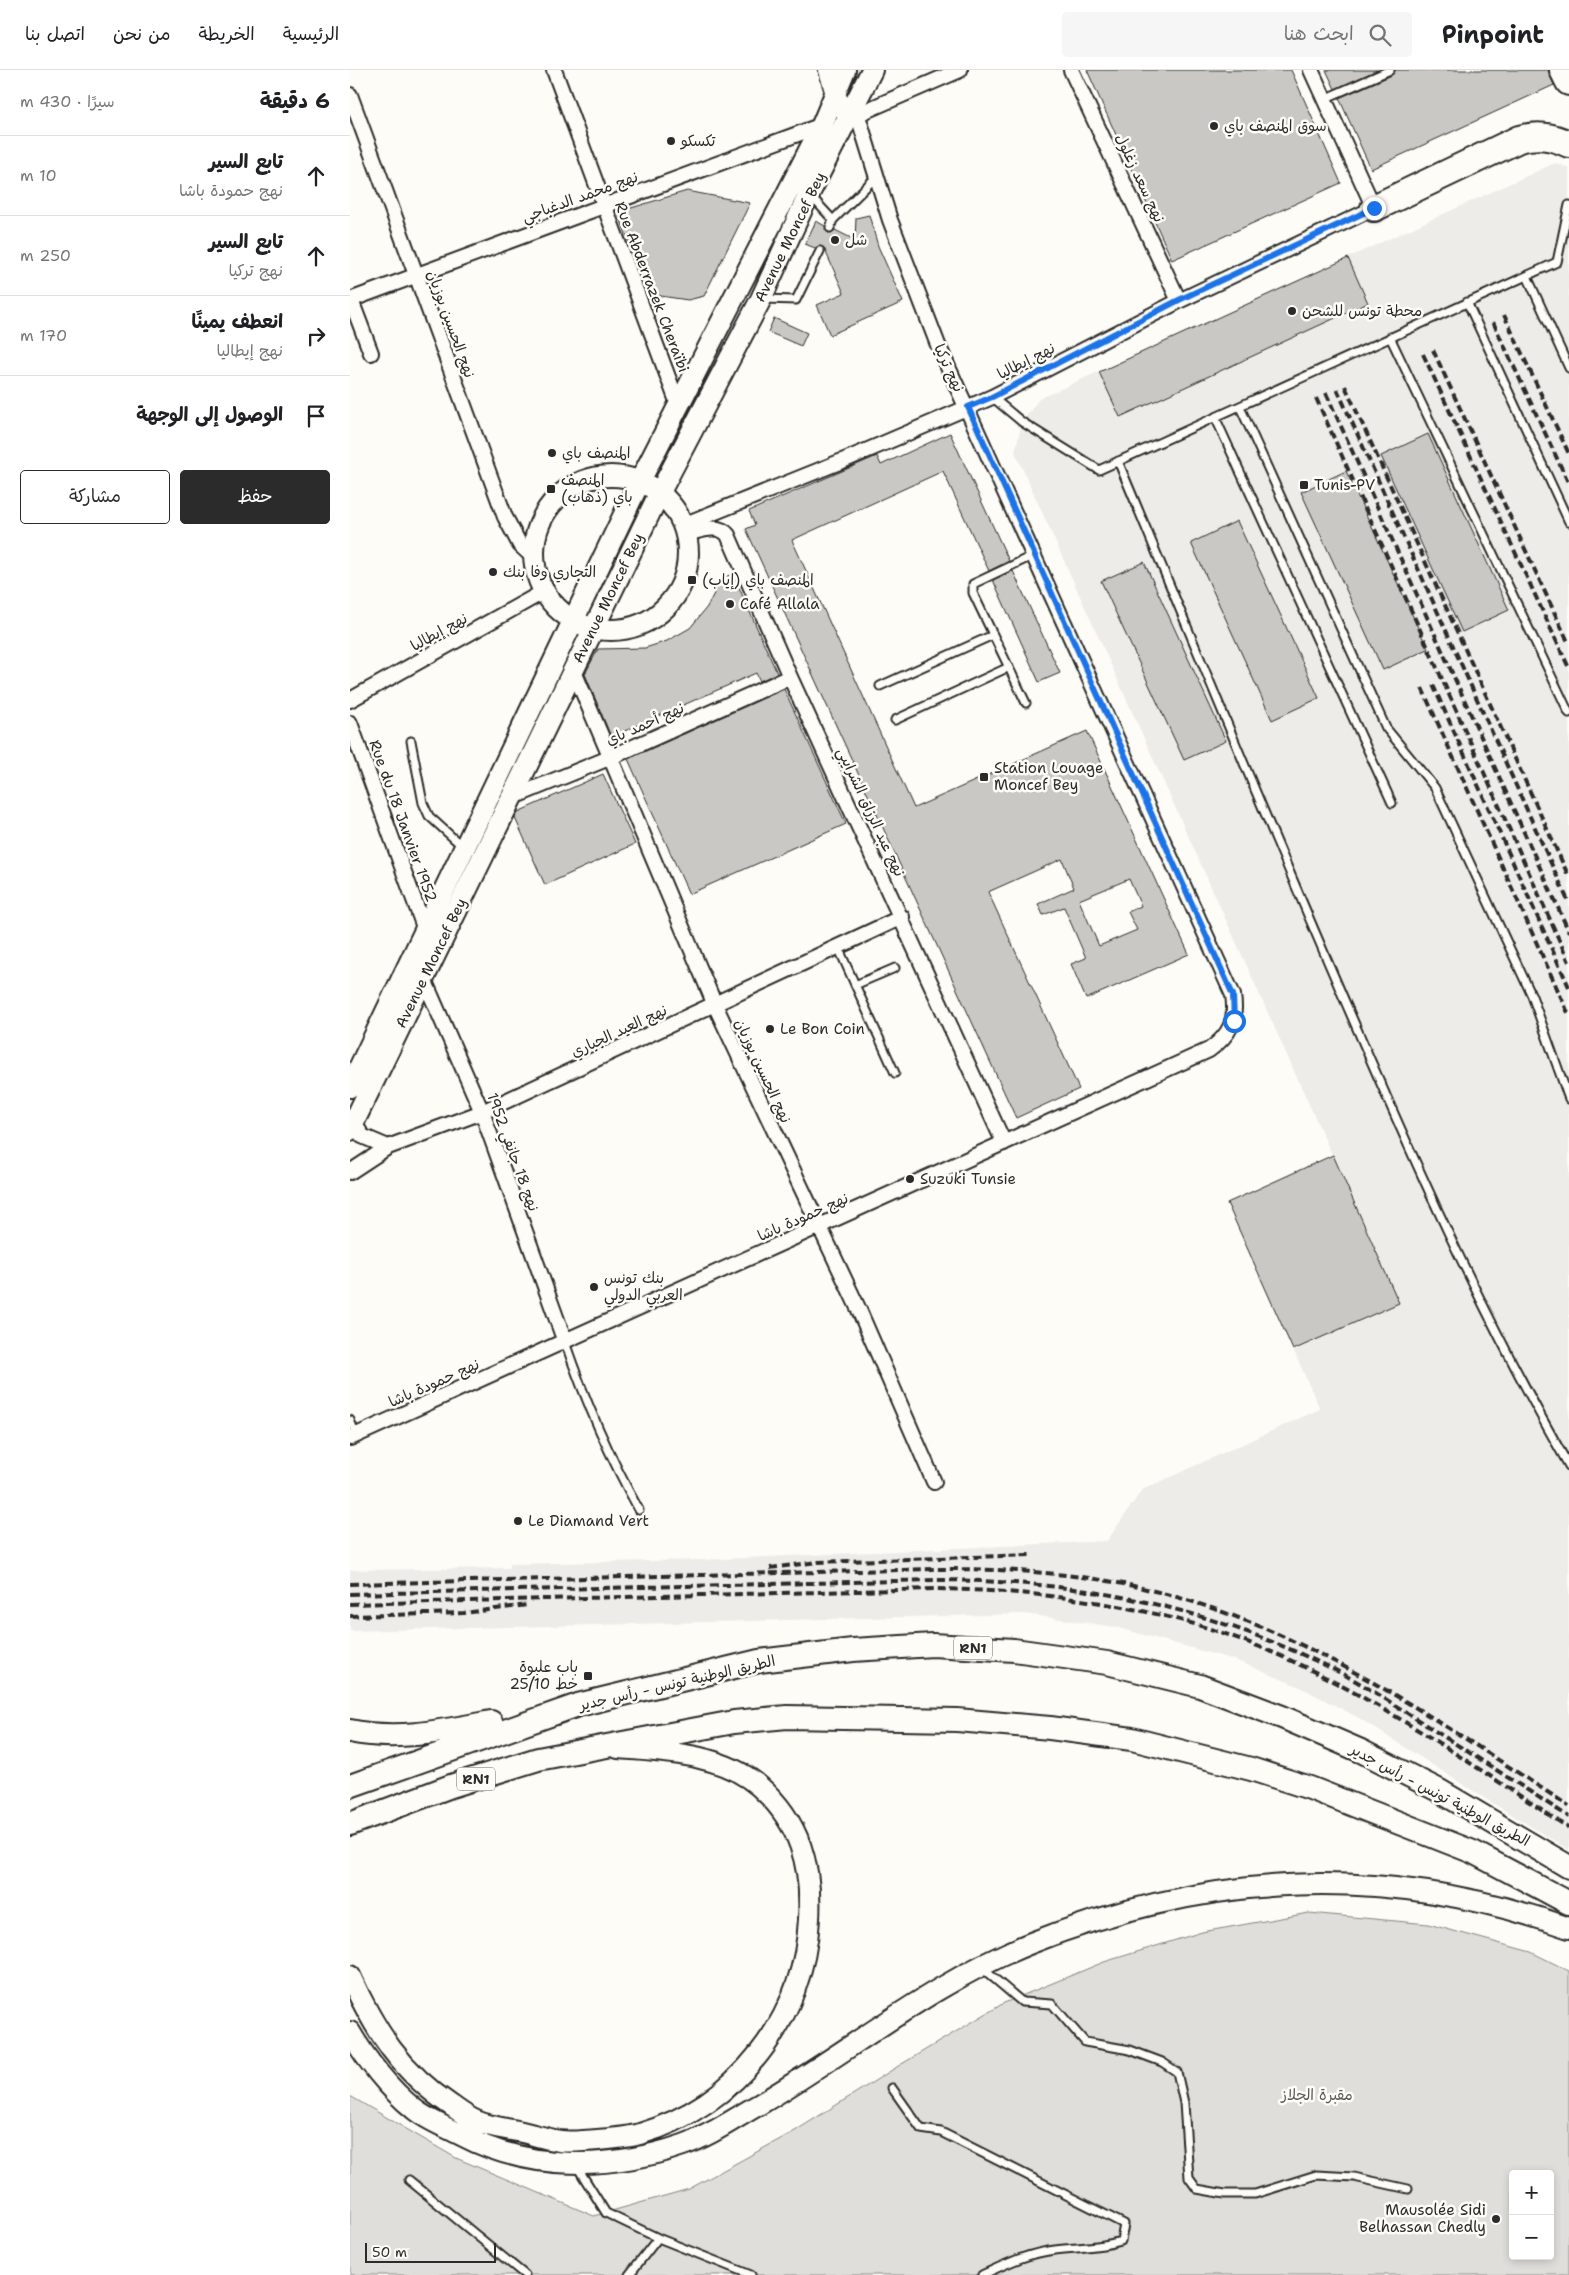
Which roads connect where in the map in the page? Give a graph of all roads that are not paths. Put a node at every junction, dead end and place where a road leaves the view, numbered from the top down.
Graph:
1 (554, 70) edge
2 (828, 70) edge
3 (845, 70) edge
4 (872, 70) edge
5 (960, 70) edge
6 (1071, 70) edge
7 (1311, 70) edge
8 (1390, 70) edge
9 (1563, 70) edge
10 (1569, 82) edge
11 (834, 91) junction
12 (350, 95) edge
13 (1324, 99) junction
14 (853, 117) junction
15 (822, 124) junction
16 (1569, 144) edge
17 (876, 177) junction
18 (809, 194) junction
19 (1569, 205) edge
20 (604, 206) junction
21 (1374, 208) junction
22 (833, 220) junction
23 (830, 228) dead end
24 (820, 251) dead end
25 (416, 276) junction
26 (1527, 276) junction
27 (761, 298) junction
28 (350, 300) edge
29 (1179, 300) junction
30 (1467, 302) junction
31 (1390, 337) junction
32 (372, 353) dead end
33 (1569, 368) edge
34 (992, 397) junction
35 (678, 404) junction
36 (1240, 406) junction
37 (968, 407) junction
38 (1215, 417) junction
39 (1118, 462) junction
40 (640, 481) junction
41 (660, 492) junction
42 (1569, 522) edge
43 (685, 529) junction
44 (1035, 555) junction
45 (533, 556) junction
46 (544, 592) junction
47 (573, 620) junction
48 (594, 628) junction
49 (993, 635) junction
50 (1008, 667) junction
51 (573, 669) junction
52 (790, 677) junction
53 (880, 686) dead end
54 (350, 700) edge
55 (1026, 703) dead end
56 (1569, 713) edge
57 (895, 720) dead end
58 (350, 723) edge
59 (411, 741) dead end
60 (609, 758) junction
61 (511, 798) junction
62 (1392, 803) dead end
63 (464, 848) junction
64 (902, 917) junction
65 (425, 930) junction
66 (838, 947) junction
67 (895, 968) dead end
68 (423, 977) junction
69 (855, 985) junction
70 (1233, 995) joint
71 (715, 1005) junction
72 (895, 1073) dead end
73 (350, 1087) edge
74 (1569, 1099) edge
75 (482, 1112) junction
76 (352, 1126) edge
77 (1004, 1143) junction
78 (388, 1147) junction
79 (350, 1172) edge
80 (818, 1228) junction
81 (565, 1342) junction
82 (350, 1420) edge
83 (353, 1437) edge
84 (1569, 1466) edge
85 (934, 1482) dead end
86 (639, 1510) dead end
87 (578, 1705) junction
88 (350, 1731) edge
89 (606, 1747) junction
90 (350, 1786) edge
91 (350, 1824) edge
92 (1569, 1867) edge
93 (1569, 1903) edge
94 (1569, 1928) edge
95 (980, 1966) junction
96 (350, 1976) edge
97 (350, 2032) edge
98 (892, 2088) dead end
99 (576, 2164) junction
100 (410, 2180) dead end
101 (1408, 2189) dead end
102 (658, 2238) junction
103 (525, 2275) edge
104 (629, 2275) edge
105 (751, 2275) edge
106 (982, 2275) edge

1 - 20 street, Rue Abderrazek Cheraïbi
2 - 11 street, نهج تركيا
3 - 11 main road, Avenue Moncef Bey
4 - 14 main road, Avenue Moncef Bey
5 - 14 street
6 - 29 street, نهج سعد زغلول
7 - 13 street
8 - 13 lane
9 - 10 highway
11 - 14 street, نهج تركيا
11 - 15 main road, Avenue Moncef Bey
12 - 25 street, نهج الحسين بوزيان
13 - 21 street
14 - 17 street, نهج تركيا
14 - 18 main road, Avenue Moncef Bey
15 - 20 street, نهج محمد الدغباجي
15 - 35 main road, Avenue Moncef Bey
16 - 21 highway
17 - 22 lane
17 - 37 street, نهج تركيا
18 - 22 lane
18 - 27 main road, Avenue Moncef Bey
19 - 26 lane
20 - 25 street, نهج محمد الدغباجي
20 - 35 street, Rue Abderrazek Cheraïbi
21 - 29 street, نهج إيطاليا
22 - 23 lane
24 - 27 lane
25 - 28 street, نهج محمد الدغباجي
25 - 45 street, نهج الحسين بوزيان
26 - 30 lane
26 - 33 lane
27 - 41 main road, Avenue Moncef Bey
28 - 32 street
29 - 34 street, نهج إيطاليا
30 - 31 lane
30 - 42 lane
31 - 36 lane
31 - 56 lane
34 - 37 street, نهج إيطاليا
34 - 39 lane
35 - 40 main road, Avenue Moncef Bey
36 - 38 lane
36 - 74 lane
37 - 43 street, نهج إيطاليا
37 - 44 street, نهج تركيا
38 - 39 lane
38 - 62 lane
39 - 84 lane
40 - 41 main road
40 - 45 main road
40 - 47 main road, Avenue Moncef Bey
41 - 43 main road
41 - 48 main road, Avenue Moncef Bey
43 - 48 main road
43 - 52 street, نهج عبد الرزاق الشرايبي
44 - 49 lane
44 - 70 street, نهج تركيا
45 - 46 main road
46 - 47 main road
46 - 54 street, نهج إيطاليا
47 - 48 main road
47 - 63 main road, Avenue Moncef Bey
48 - 51 main road, Avenue Moncef Bey
49 - 50 lane
49 - 53 lane
50 - 55 lane
50 - 57 lane
51 - 60 street, نهج الحسين بوزيان
51 - 61 main road, Avenue Moncef Bey
52 - 60 street, نهج أحمد باي
52 - 64 street, نهج عبد الرزاق الشرايبي
58 - 65 street, Rue du 18 Janvier 1952
59 - 63 lane
60 - 61 street, نهج أحمد باي
60 - 71 street, نهج الحسين بوزيان
61 - 68 main road, Avenue Moncef Bey
63 - 65 main road, Avenue Moncef Bey
64 - 66 street, نهج العيد الجباري
64 - 77 street, نهج عبد الرزاق الشرايبي
65 - 73 main road, Avenue Moncef Bey
66 - 69 lane
66 - 71 street, نهج العيد الجباري
67 - 69 lane
68 - 75 street, نهج 18 جانفي 1952
68 - 76 main road, Avenue Moncef Bey
69 - 72 lane
70 - 77 street, نهج حمودة باشا
71 - 75 street, نهج العيد الجباري
71 - 80 street, نهج الحسين بوزيان
75 - 78 street, نهج العيد الجباري
75 - 81 street, نهج 18 جانفي 1952
76 - 78 street
77 - 80 street, نهج حمودة باشا
78 - 79 street, نهج العيد الجباري
80 - 81 street, نهج حمودة باشا
80 - 85 street, نهج الحسين بوزيان
81 - 83 street, نهج حمودة باشا
81 - 86 lane
82 - 83 lane
87 - 88 main road
87 - 90 main road, الطريق الوطنية تونس - رأس جدير / RN1
87 - 92 main road, الطريق الوطنية تونس - رأس جدير / RN1
89 - 91 main road, RN1
89 - 93 main road, RN1
89 - 96 main road
94 - 95 main road
95 - 99 main road
95 - 101 lane
97 - 99 main road
98 - 106 lane
99 - 102 lane
100 - 103 lane
102 - 104 lane
102 - 105 lane

